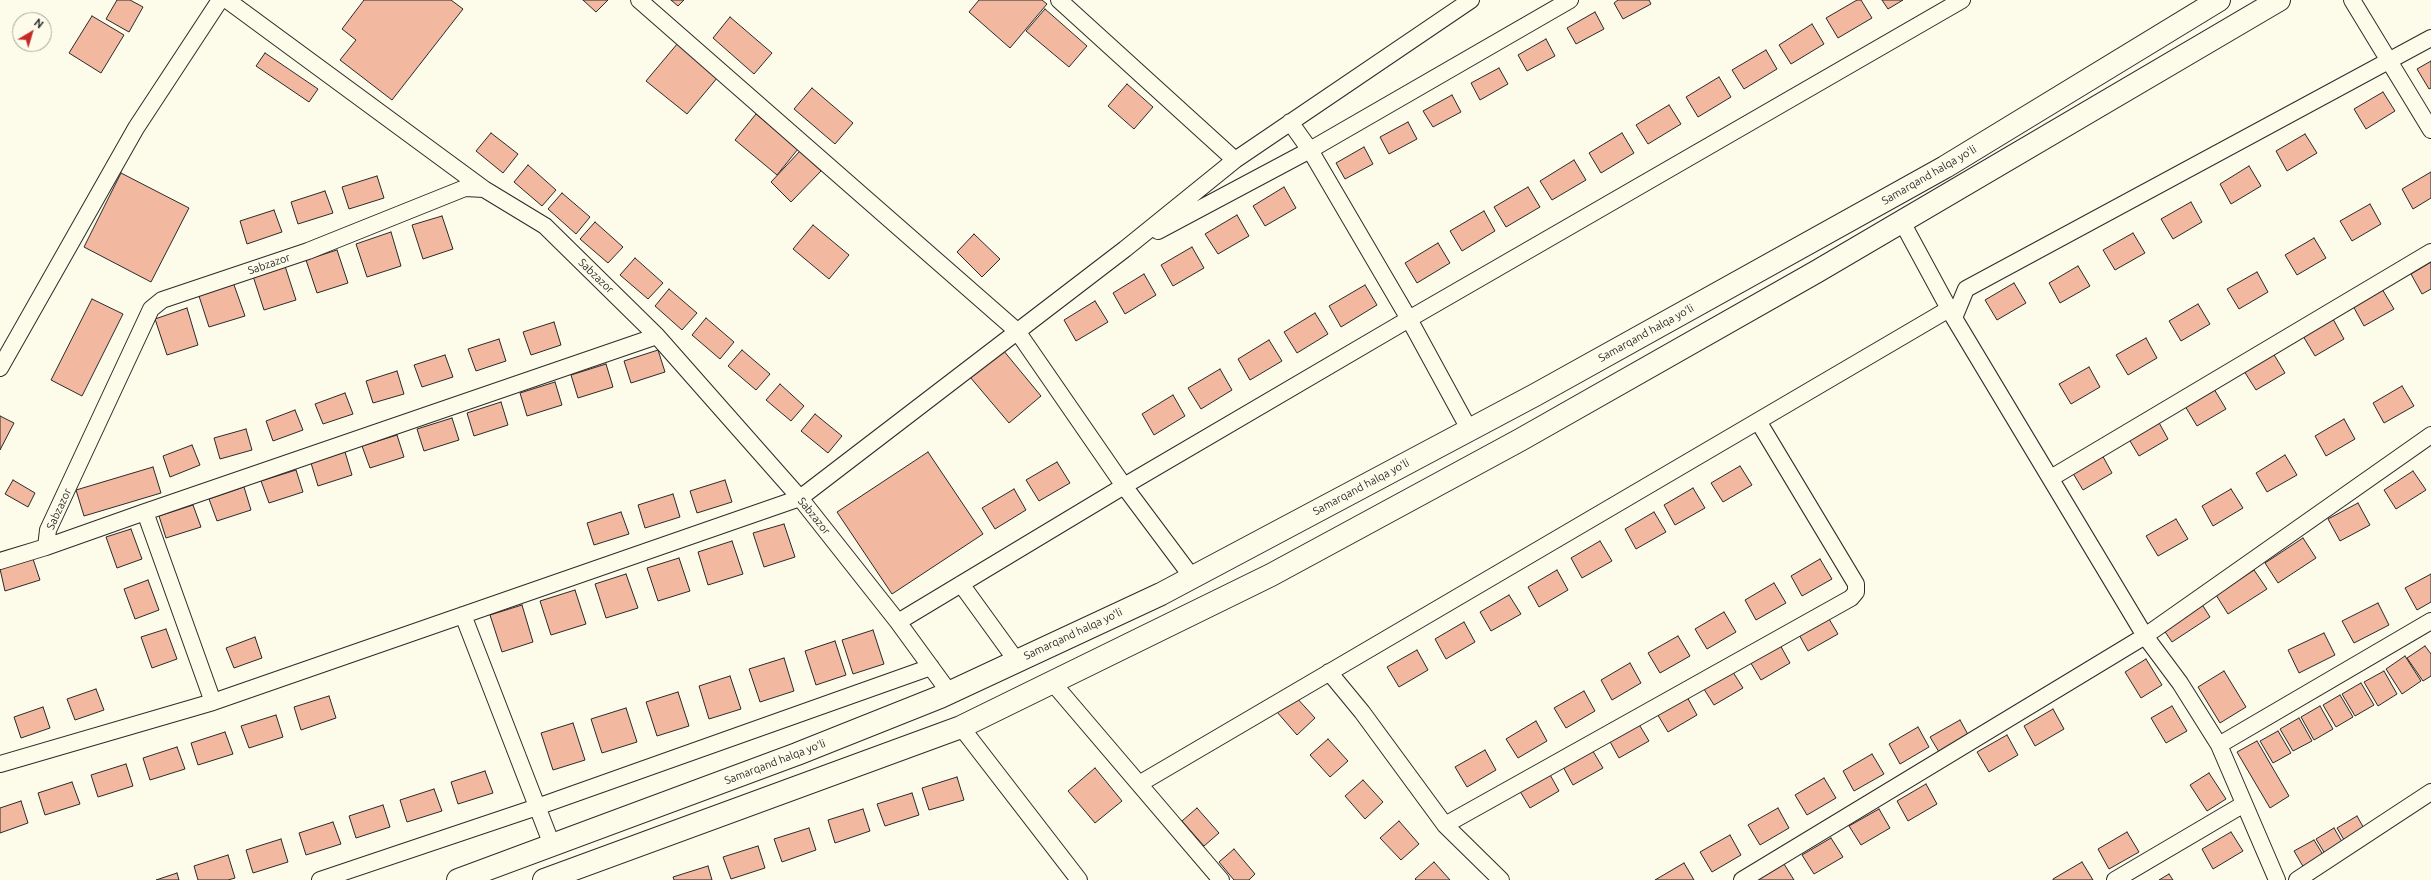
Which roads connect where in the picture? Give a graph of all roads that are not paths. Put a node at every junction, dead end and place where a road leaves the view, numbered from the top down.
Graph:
1 (220, 0) edge
2 (227, 0) edge
3 (639, 0) edge
4 (1059, 0) edge
5 (1570, 0) edge
6 (1962, 0) edge
7 (2218, 0) edge
8 (2279, 0) edge
9 (2352, 0) edge
10 (1465, 1) edge
11 (2431, 38) edge
12 (2389, 62) junction
13 (1290, 122) junction
14 (2431, 130) edge
15 (1310, 150) junction
16 (1235, 160) junction
17 (484, 189) junction
18 (1902, 222) junction
19 (1125, 249) junction
20 (2431, 252) edge
21 (1951, 314) junction
22 (1409, 319) junction
23 (1017, 331) junction
24 (657, 336) junction
25 (0, 368) edge
26 (1758, 421) junction
27 (1469, 429) junction
28 (2431, 435) edge
29 (2051, 478) junction
30 (1124, 486) junction
31 (800, 498) junction
32 (145, 512) junction
33 (46, 547) junction
34 (0, 561) edge
35 (1192, 577) junction
36 (961, 584) junction
37 (1161, 594) junction
38 (463, 615) junction
39 (2431, 621) edge
40 (898, 622) junction
41 (1173, 624) junction
42 (2145, 636) junction
43 (1016, 660) junction
44 (931, 667) junction
45 (1329, 672) junction
46 (1052, 682) junction
47 (949, 692) junction
48 (213, 702) junction
49 (961, 727) junction
50 (2219, 745) junction
51 (0, 764) edge
52 (1139, 784) junction
53 (2431, 792) edge
54 (2244, 804) junction
55 (537, 807) junction
56 (1445, 825) junction
57 (552, 845) junction
58 (320, 880) edge
59 (458, 880) edge
60 (544, 880) edge
61 (1079, 880) edge
62 (1221, 880) edge
63 (1501, 880) edge
64 (1742, 880) edge
65 (2115, 880) edge
66 (2276, 880) edge
67 (2297, 880) edge

1 - 25 street
2 - 17 street
3 - 23 street
4 - 16 street
5 - 15 street
6 - 22 street
7 - 27 highway, Samarqand halqa yoʻli
8 - 18 highway
9 - 12 street
10 - 13 street
11 - 12 street
12 - 14 street
12 - 21 street
13 - 15 street
13 - 16 street
15 - 19 street
15 - 22 street
16 - 19 street
17 - 24 street, Sabzazor
17 - 33 street, Sabzazor
18 - 21 street
18 - 41 highway
19 - 23 street
20 - 29 street
21 - 26 street
21 - 29 street
22 - 27 street
22 - 30 street
23 - 30 street
23 - 31 street
24 - 31 street, Sabzazor
24 - 32 street, Sabzazor
26 - 45 street
26 - 56 street
27 - 35 highway, Samarqand halqa yoʻli
28 - 42 street
29 - 42 street
30 - 35 street
30 - 36 street
31 - 38 street
31 - 40 street, Sabzazor
32 - 33 street, Sabzazor
32 - 48 street
33 - 34 street
35 - 37 highway, Samarqand halqa yoʻli
36 - 40 street
36 - 43 street
37 - 41 highway
37 - 43 highway, Samarqand halqa yoʻli
38 - 48 street
38 - 55 street
39 - 50 street
40 - 44 street, Sabzazor
41 - 46 highway
42 - 50 street
42 - 64 street
43 - 47 highway, Samarqand halqa yoʻli
44 - 47 street, Sabzazor
44 - 55 street
45 - 52 street
45 - 56 street
46 - 49 highway
46 - 52 street
47 - 57 highway, Samarqand halqa yoʻli
48 - 51 street
49 - 60 highway
49 - 61 street
50 - 54 street
52 - 62 street
53 - 67 street
54 - 65 street
54 - 66 street
55 - 57 street
55 - 58 street
56 - 63 street
57 - 59 highway, Samarqand halqa yoʻli

